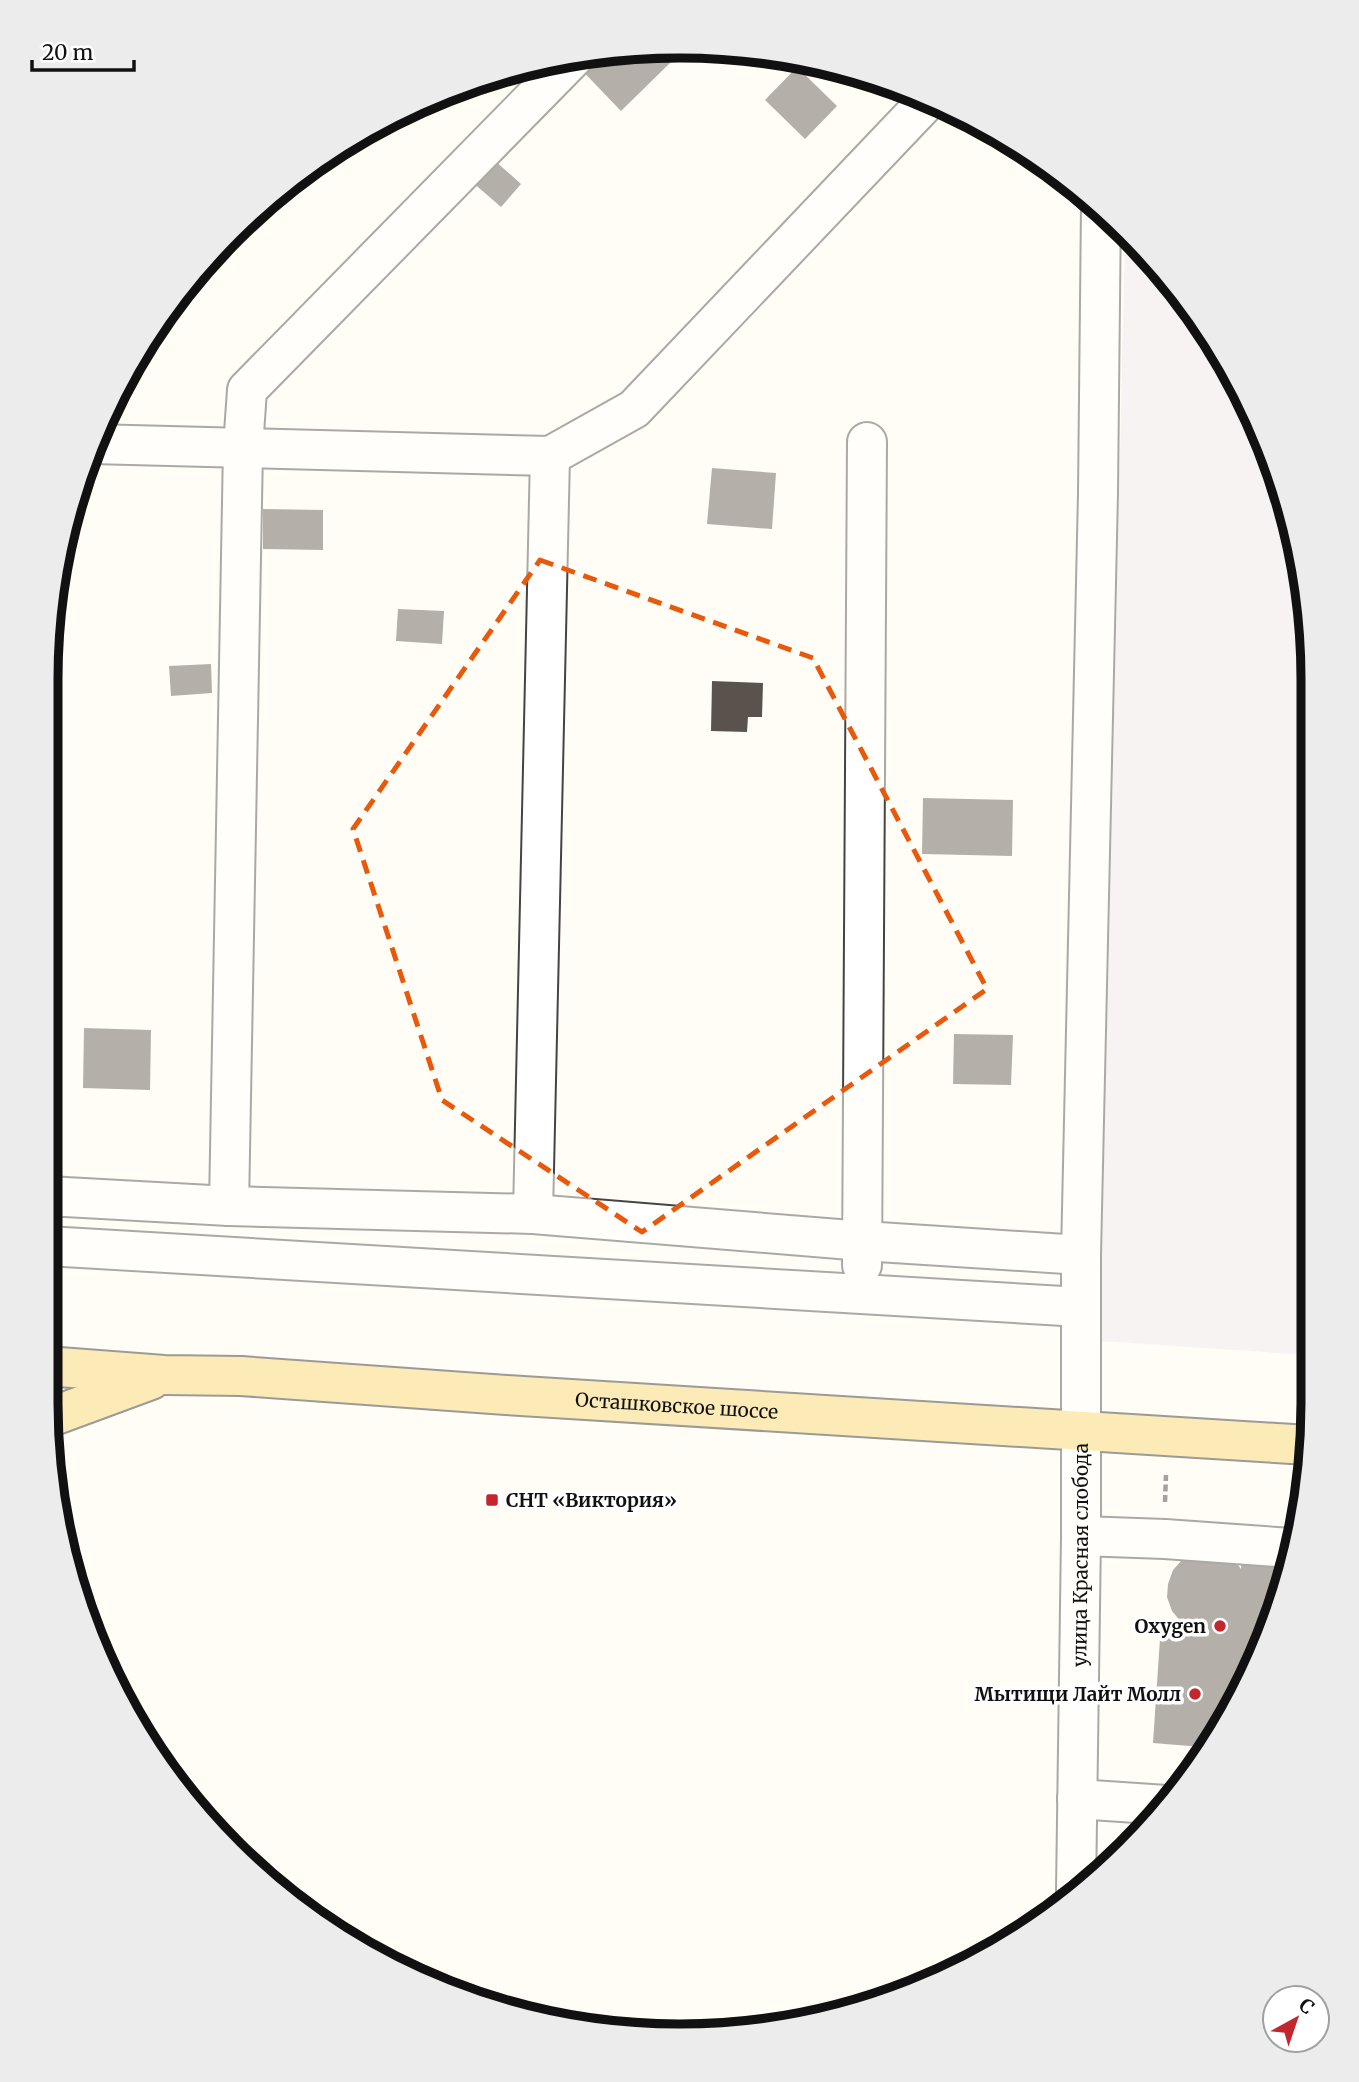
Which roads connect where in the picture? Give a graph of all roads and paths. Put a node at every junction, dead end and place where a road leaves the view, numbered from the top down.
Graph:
1 (562, 69) edge
2 (921, 107) edge
3 (1101, 223) edge
4 (867, 442) dead end
5 (104, 444) edge
6 (243, 448) junction
7 (550, 456) junction
8 (58, 1197) edge
9 (229, 1206) junction
10 (533, 1214) junction
11 (863, 1241) junction
12 (58, 1247) edge
13 (1081, 1255) junction
14 (861, 1295) junction
15 (1081, 1307) junction
16 (58, 1367) edge
17 (164, 1375) junction
18 (58, 1414) edge
19 (1081, 1430) junction
20 (1300, 1444) edge
21 (1081, 1536) junction
22 (1284, 1547) edge
23 (1077, 1799) junction
24 (1154, 1804) edge
25 (1076, 1881) edge

1 - 6 street
2 - 7 street
3 - 13 street, улица Красная слобода
4 - 11 street
5 - 6 street
6 - 7 street
6 - 9 street
7 - 10 street
8 - 9 street
9 - 10 street
10 - 11 street
11 - 13 street
11 - 14 street
12 - 14 street
13 - 15 street, улица Красная слобода
14 - 15 street
15 - 19 street, улица Красная слобода
16 - 17 main road, Осташковское шоссе
17 - 18 main road
17 - 19 main road, Осташковское шоссе
19 - 20 main road, Осташковское шоссе
19 - 21 street, улица Красная слобода
21 - 22 street
21 - 23 street, улица Красная слобода
23 - 24 street
23 - 25 street, улица Красная слобода

